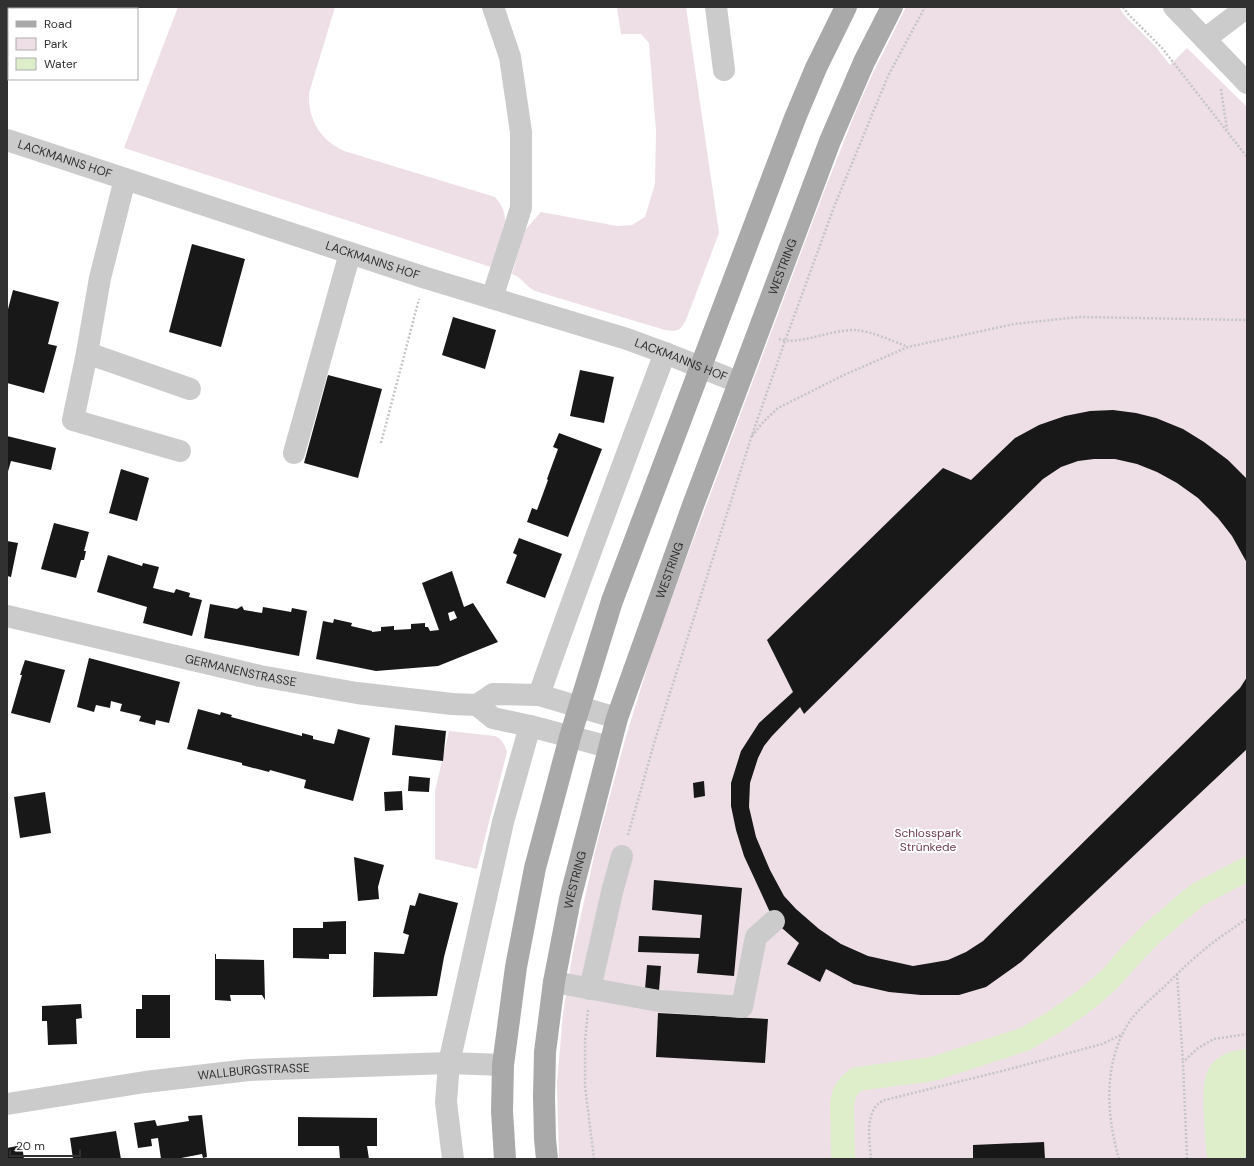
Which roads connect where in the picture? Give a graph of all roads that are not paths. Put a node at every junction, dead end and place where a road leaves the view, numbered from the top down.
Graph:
1 (493, 7) edge
2 (716, 7) edge
3 (846, 7) edge
4 (892, 7) edge
5 (1174, 7) edge
6 (1247, 7) edge
7 (1205, 39) junction
8 (724, 70) dead end
9 (1247, 84) edge
10 (7, 140) edge
11 (125, 179) junction
12 (345, 251) junction
13 (492, 298) junction
14 (665, 353) junction
15 (87, 354) junction
16 (305, 362) dead end
17 (701, 367) junction
18 (738, 382) junction
19 (190, 389) dead end
20 (180, 451) dead end
21 (294, 453) dead end
22 (7, 616) edge
23 (539, 695) junction
24 (477, 706) junction
25 (579, 707) junction
26 (617, 718) junction
27 (530, 726) junction
28 (570, 736) junction
29 (609, 747) junction
30 (622, 856) road end
31 (774, 921) dead end
32 (554, 982) junction
33 (590, 989) junction
34 (449, 1064) junction
35 (503, 1066) junction
36 (7, 1104) edge
37 (453, 1159) edge
38 (505, 1159) edge
39 (547, 1159) edge

1 - 13 street
2 - 8 street
3 - 17 main road
4 - 18 main road, WESTRING
5 - 7 street
6 - 7 street
7 - 9 street
10 - 11 street, LACKMANNS HOF
11 - 12 street, LACKMANNS HOF
11 - 15 street
12 - 13 street, LACKMANNS HOF
12 - 16 street
12 - 21 street
13 - 14 street, LACKMANNS HOF
14 - 17 street, LACKMANNS HOF
14 - 23 street
15 - 19 street
15 - 20 street
17 - 18 street, LACKMANNS HOF
17 - 25 main road
18 - 26 main road, WESTRING
22 - 24 street, GERMANENSTRASSE
23 - 24 street
23 - 25 street
24 - 27 street
25 - 26 street
25 - 28 main road
26 - 29 main road, WESTRING
27 - 28 street
27 - 34 street
28 - 29 street
28 - 35 main road
29 - 32 main road, WESTRING
30 - 33 street
31 - 33 street
32 - 33 street
32 - 39 main road, WESTRING
34 - 35 street, WALLBURGSTRASSE
34 - 36 street, WALLBURGSTRASSE
34 - 37 street
35 - 38 main road

